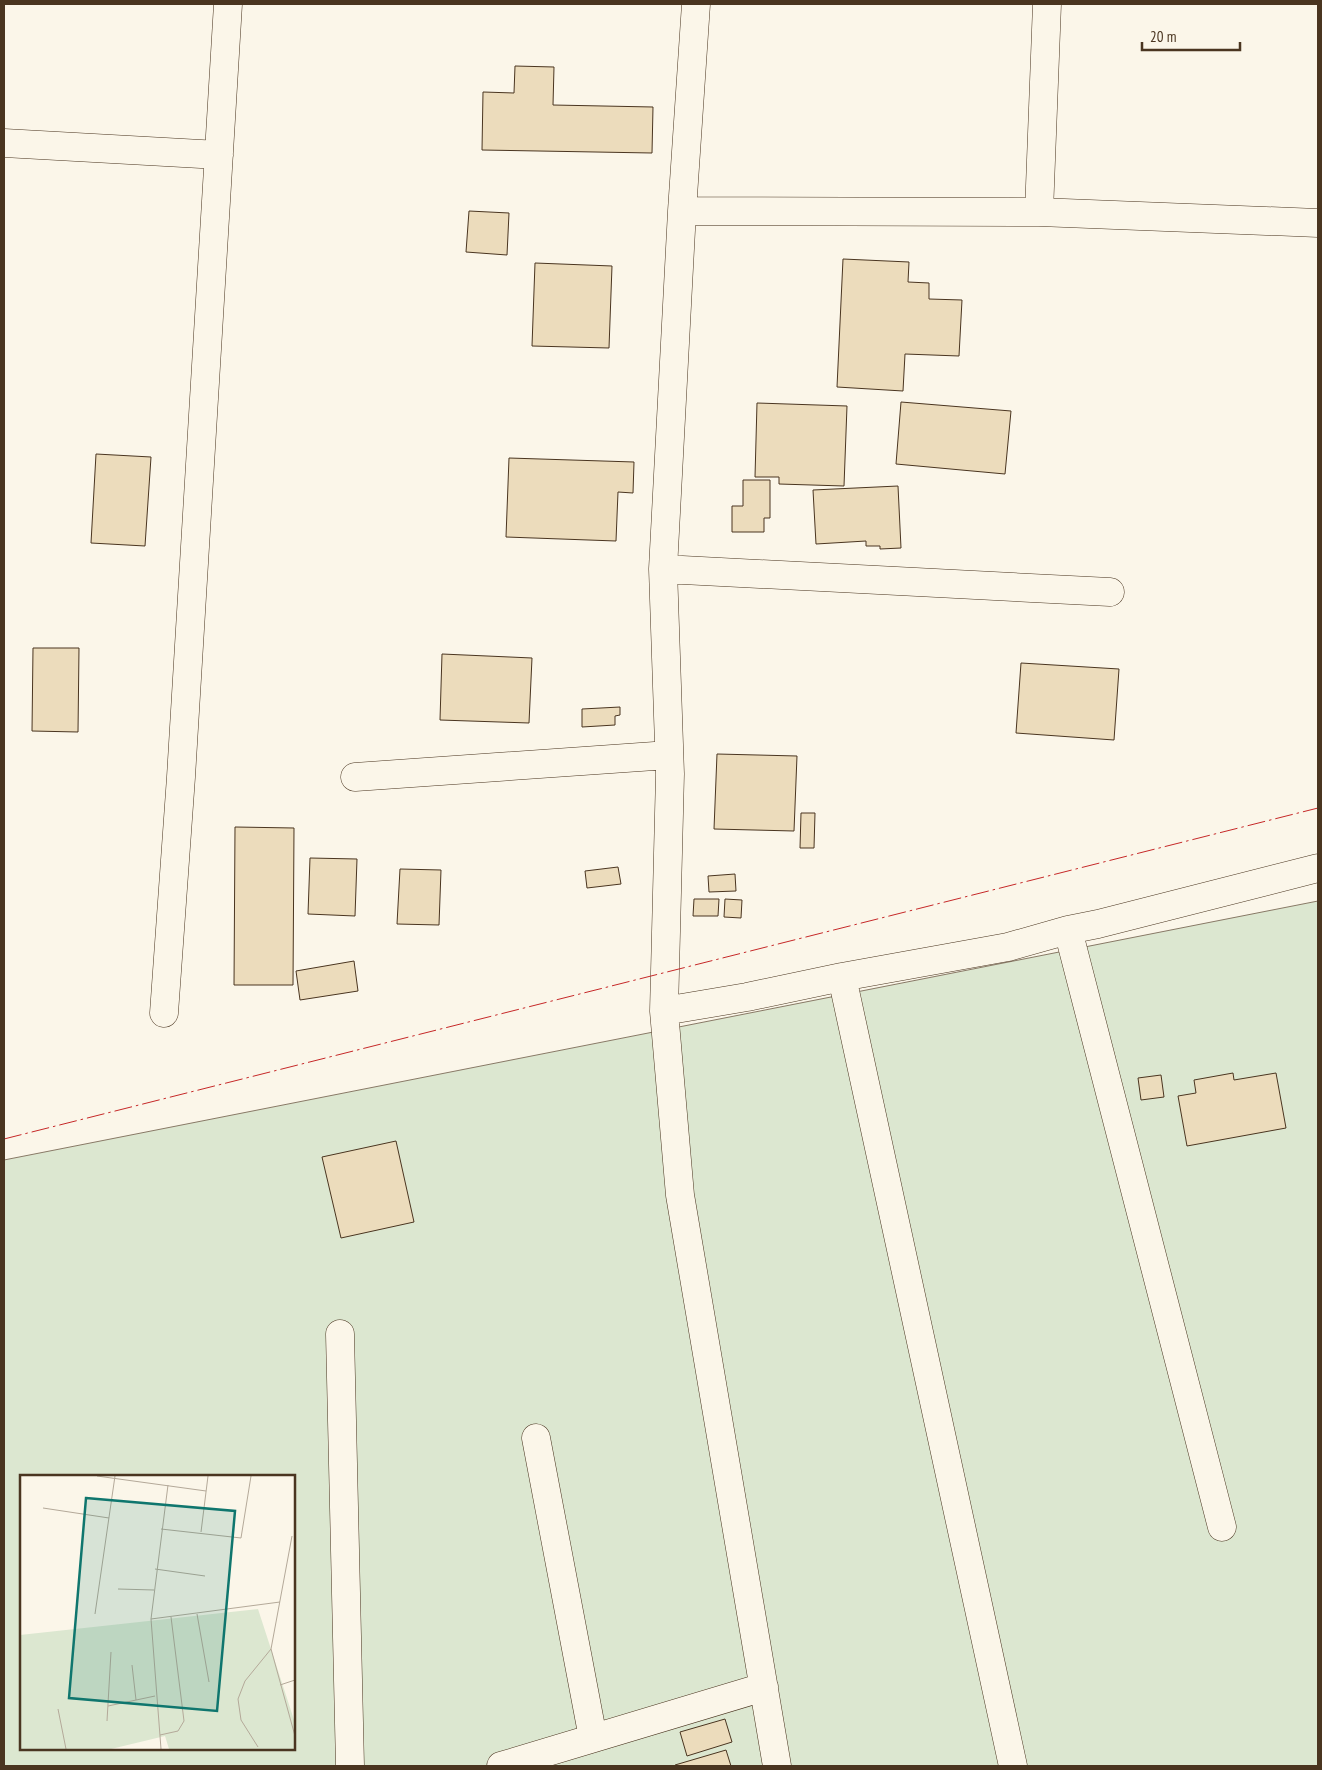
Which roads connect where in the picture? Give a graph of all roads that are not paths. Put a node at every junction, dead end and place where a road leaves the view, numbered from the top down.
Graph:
1 (228, 4) edge
2 (696, 4) edge
3 (1047, 4) edge
4 (4, 143) edge
5 (219, 155) junction
6 (682, 211) junction
7 (1039, 212) junction
8 (1318, 223) edge
9 (663, 569) junction
10 (1110, 592) dead end
11 (669, 755) junction
12 (355, 777) dead end
13 (1318, 868) edge
14 (1068, 930) junction
15 (842, 977) junction
16 (664, 1011) junction
17 (164, 1014) dead end
18 (340, 1334) dead end
19 (536, 1438) dead end
20 (1222, 1527) dead end
21 (764, 1687) junction
22 (593, 1738) junction
23 (350, 1766) edge
24 (501, 1766) edge
25 (778, 1766) edge
26 (1013, 1766) edge

1 - 5 street
2 - 6 street
3 - 7 street
4 - 5 street
5 - 17 street
6 - 7 street
6 - 9 street
7 - 8 street
9 - 10 street
9 - 11 street
11 - 12 street
11 - 16 street
13 - 14 street
14 - 15 street
14 - 20 street
15 - 16 street
15 - 26 street
16 - 21 street
18 - 23 street
19 - 22 street
21 - 22 street
21 - 25 street
22 - 24 street

